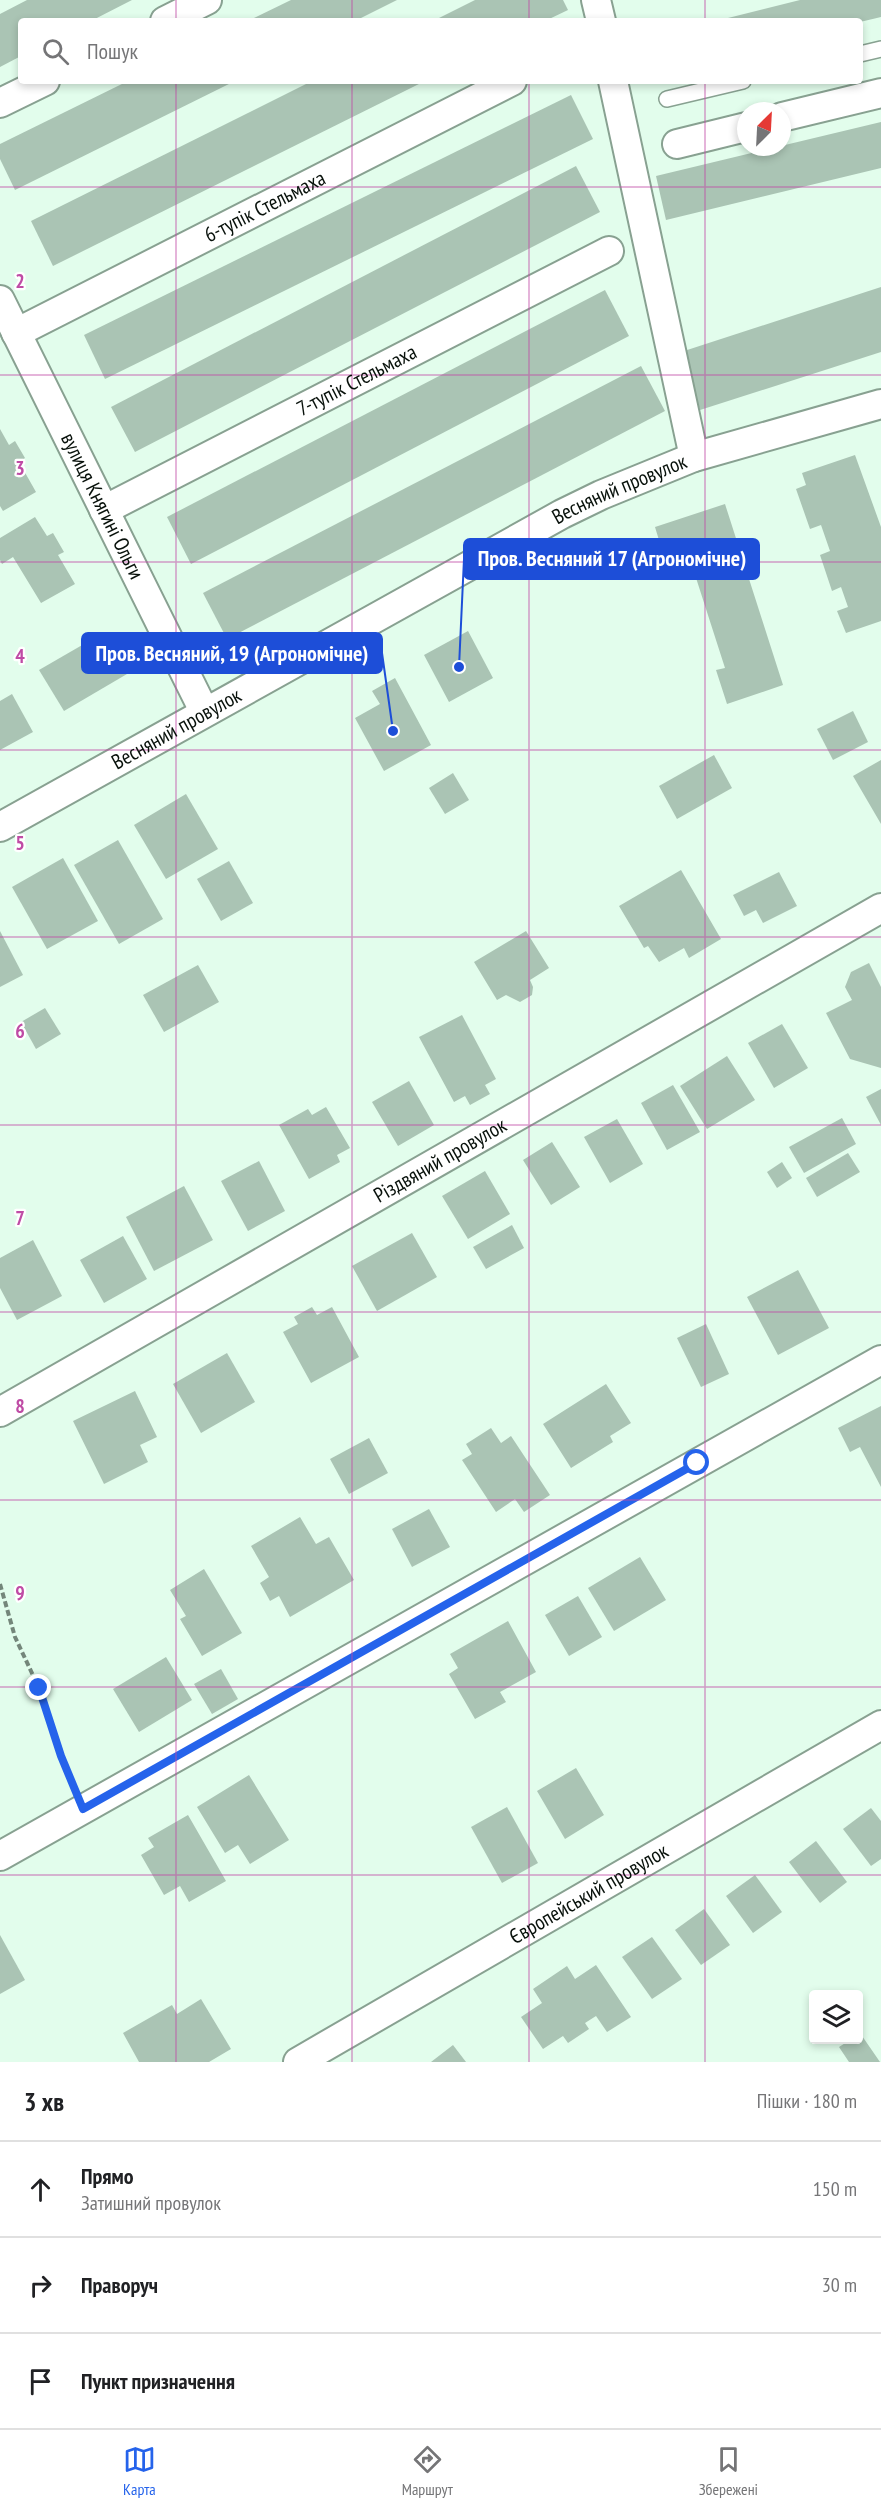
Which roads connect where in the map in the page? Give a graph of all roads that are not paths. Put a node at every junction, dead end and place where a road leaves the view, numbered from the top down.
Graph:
1 (207, 0) edge
2 (596, 0) edge
3 (171, 18) edge
4 (600, 18) edge
5 (881, 49) edge
6 (863, 53) edge
7 (39, 84) edge
8 (506, 84) edge
9 (615, 84) edge
10 (730, 84) edge
11 (881, 93) edge
12 (667, 99) dead end
13 (0, 103) edge
14 (791, 115) edge
15 (737, 129) edge
16 (677, 144) dead end
17 (609, 251) dead end
18 (0, 300) edge
19 (16, 333) junction
20 (881, 404) edge
21 (694, 457) junction
22 (104, 510) junction
23 (204, 711) junction
24 (0, 826) edge
25 (881, 908) edge
26 (881, 1360) edge
27 (0, 1412) edge
28 (881, 1725) edge
29 (0, 1856) edge
30 (298, 2062) edge

1 - 3 street
2 - 4 street
5 - 6 lane
7 - 13 street
8 - 19 street, 6-тупік Стельмаха
9 - 21 street
10 - 12 lane
11 - 14 street
15 - 16 street
17 - 22 street, 7-тупік Стельмаха
18 - 19 street, вулиця Княгині Ольги
19 - 22 street, вулиця Княгині Ольги
20 - 21 street, Весняний провулок
21 - 23 street, Весняний провулок
22 - 23 street, вулиця Княгині Ольги
23 - 24 street, Весняний провулок
25 - 27 street, Різдвяний провулок
26 - 29 street
28 - 30 street, Європейський провулок

